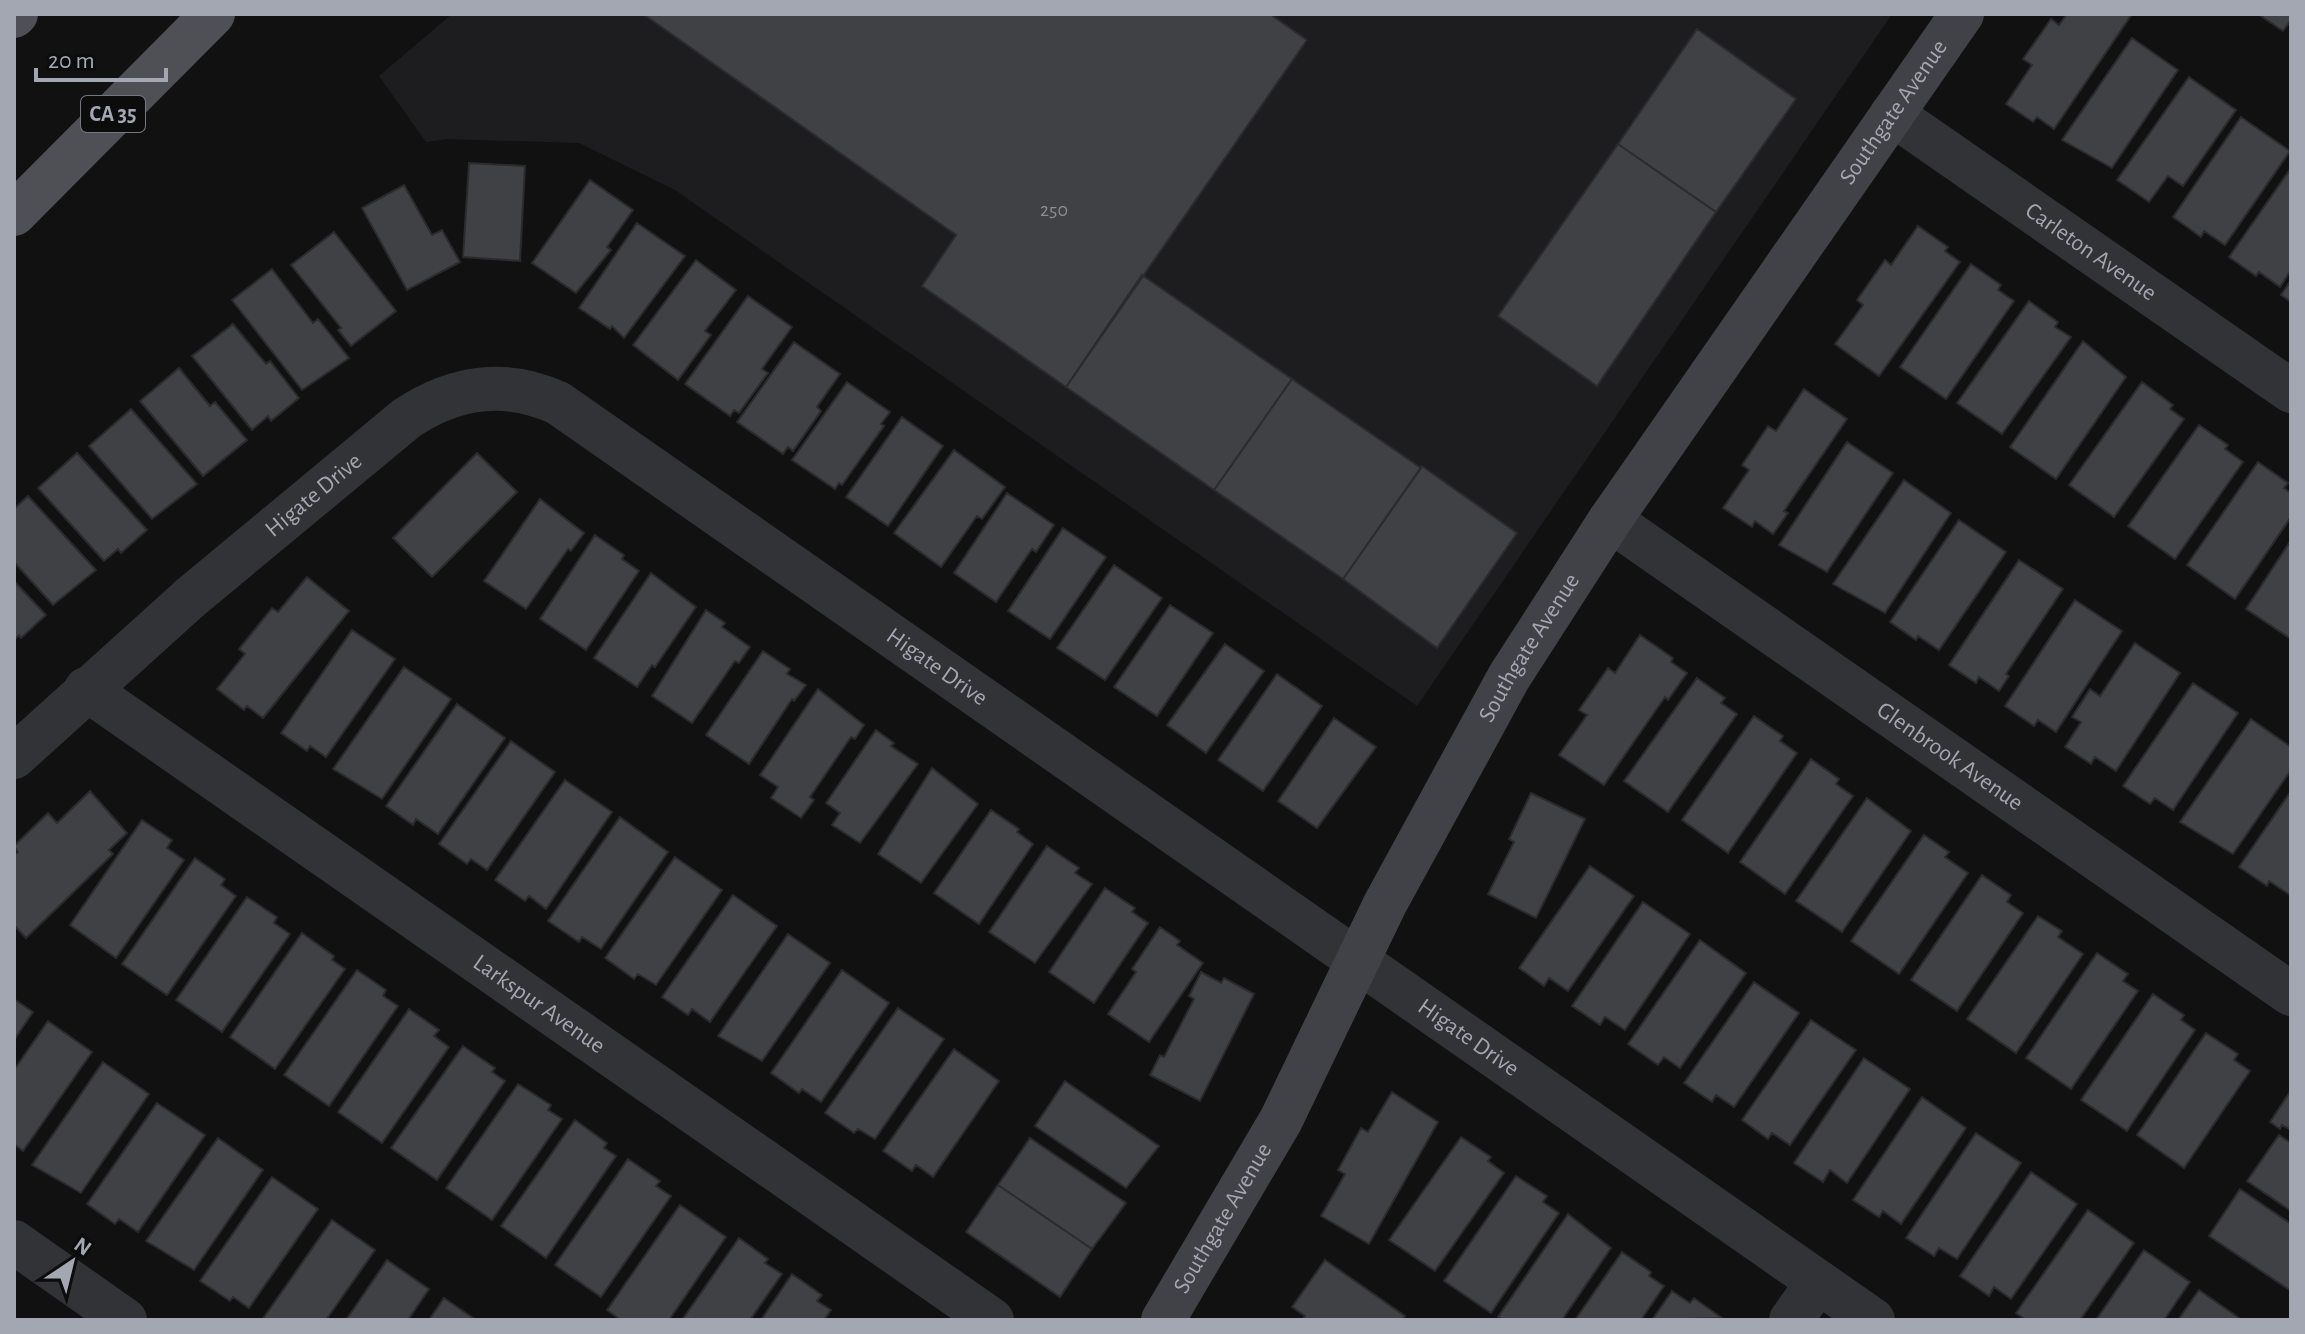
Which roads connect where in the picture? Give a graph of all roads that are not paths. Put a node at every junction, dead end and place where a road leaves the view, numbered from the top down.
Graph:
1 (213, 14) edge
2 (1962, 14) edge
3 (1892, 114) junction
4 (14, 214) edge
5 (2291, 391) edge
6 (1610, 520) junction
7 (86, 689) junction
8 (14, 757) edge
9 (1360, 960) junction
10 (2291, 994) edge
11 (14, 1242) edge
12 (1818, 1282) junction
13 (125, 1320) edge
14 (992, 1320) edge
15 (1163, 1320) edge
16 (1791, 1320) edge
17 (1873, 1320) edge

1 - 4 main road, CA 35
2 - 3 street, Southgate Avenue
3 - 5 street, Carleton Avenue
3 - 6 street, Southgate Avenue
6 - 9 street, Southgate Avenue
6 - 10 street, Glenbrook Avenue
7 - 8 street, Higate Drive
7 - 9 street, Higate Drive
7 - 14 street, Larkspur Avenue
9 - 12 street, Higate Drive
9 - 15 street, Southgate Avenue
11 - 13 street
12 - 16 street
12 - 17 street, Higate Drive

